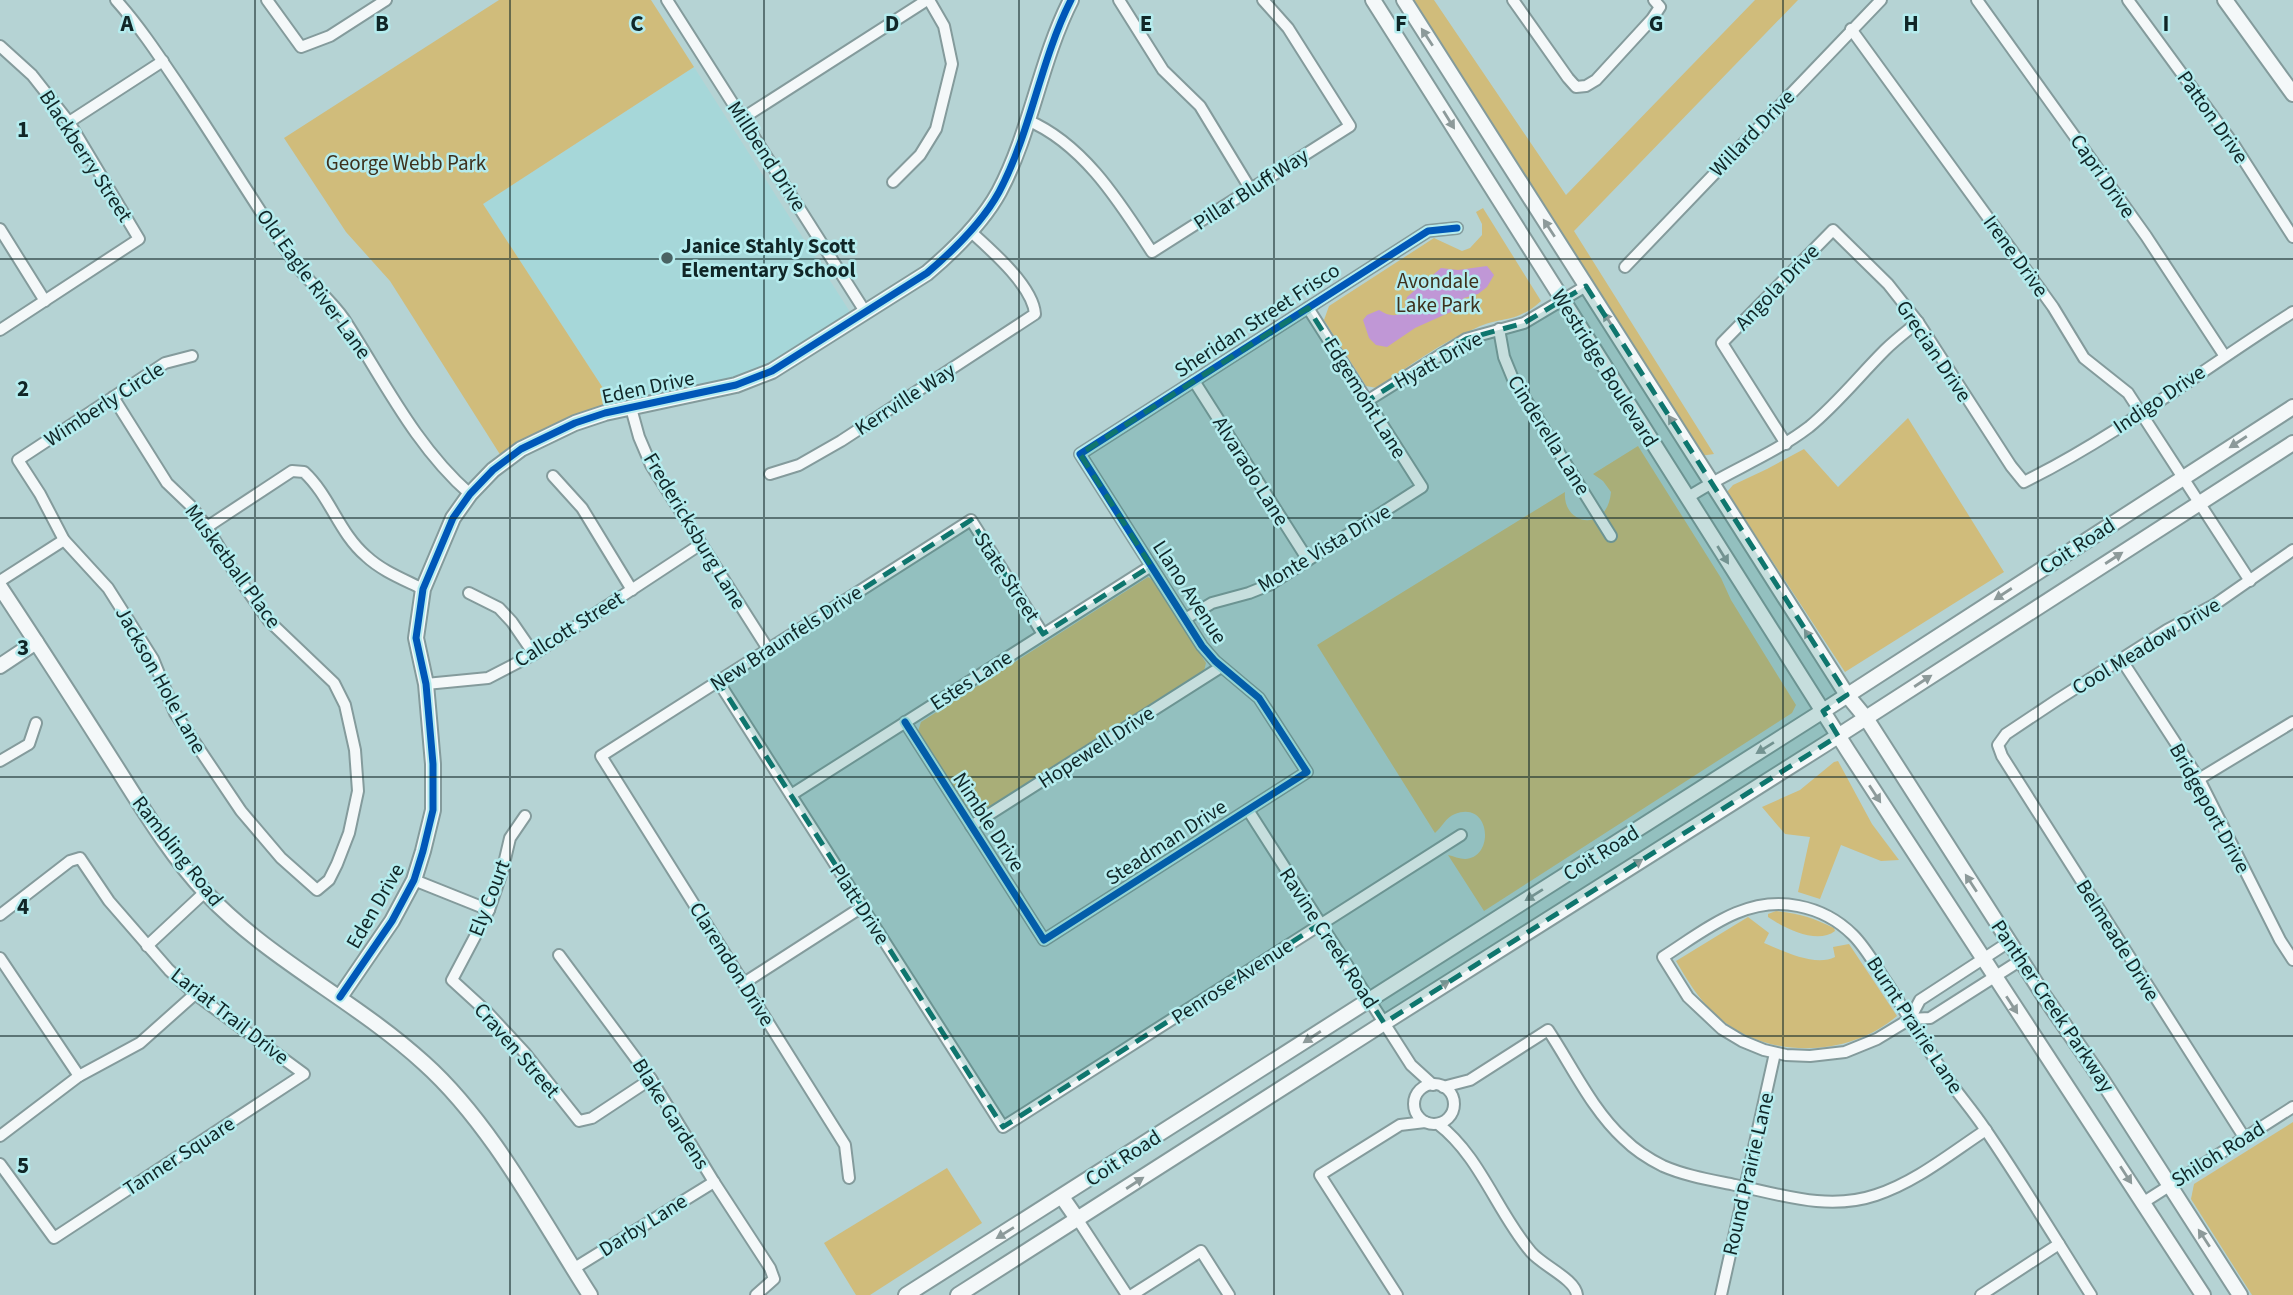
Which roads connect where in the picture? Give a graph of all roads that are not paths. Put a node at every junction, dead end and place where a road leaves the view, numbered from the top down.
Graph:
1 (116, 0) edge
2 (267, 0) edge
3 (386, 0) edge
4 (667, 0) edge
5 (928, 0) edge
6 (1071, 0) edge
7 (1119, 0) edge
8 (1263, 0) edge
9 (1373, 0) edge
10 (1404, 0) edge
11 (1513, 0) edge
12 (1881, 0) edge
13 (1977, 0) edge
14 (2128, 0) edge
15 (2225, 0) edge
16 (1657, 4) edge
17 (1851, 29) junction
18 (0, 46) edge
19 (163, 61) junction
20 (2293, 94) edge
21 (743, 118) junction
22 (1027, 120) junction
23 (69, 122) junction
24 (893, 182) dead end
25 (1251, 190) junction
26 (1457, 228) dead end
27 (0, 229) edge
28 (1833, 230) joint
29 (970, 231) junction
30 (2293, 237) edge
31 (1625, 267) dead end
32 (1586, 286) junction
33 (45, 300) junction
34 (1563, 301) junction
35 (1308, 308) junction
36 (2293, 312) edge
37 (866, 313) junction
38 (1918, 321) junction
39 (1499, 329) junction
40 (0, 330) edge
41 (2224, 355) junction
42 (192, 356) dead end
43 (1194, 381) junction
44 (113, 397) junction
45 (1367, 401) junction
46 (2293, 407) edge
47 (631, 408) junction
48 (2142, 412) junction
49 (2293, 443) edge
50 (1786, 444) junction
51 (1080, 454) joint
52 (18, 460) joint
53 (770, 474) dead end
54 (553, 476) dead end
55 (2184, 477) junction
56 (1711, 482) junction
57 (2024, 482) joint
58 (1422, 487) joint
59 (470, 494) junction
60 (1687, 498) junction
61 (2200, 503) junction
62 (971, 520) joint
63 (207, 527) junction
64 (1611, 536) dead end
65 (64, 540) junction
66 (701, 544) junction
67 (2293, 550) edge
68 (1308, 560) junction
69 (1151, 566) junction
70 (2250, 580) junction
71 (0, 581) edge
72 (0, 587) edge
73 (423, 589) junction
74 (632, 590) junction
75 (469, 593) dead end
76 (1185, 619) junction
77 (1043, 634) junction
78 (36, 642) junction
79 (768, 649) junction
80 (534, 654) junction
81 (2121, 659) junction
82 (0, 666) edge
83 (1221, 667) junction
84 (718, 681) junction
85 (426, 684) junction
86 (1847, 695) junction
87 (1823, 712) junction
88 (1866, 718) junction
89 (905, 722) junction
90 (2293, 722) edge
91 (36, 723) dead end
92 (1838, 736) junction
93 (1999, 742) joint
94 (601, 756) joint
95 (0, 761) edge
96 (1307, 772) joint
97 (2199, 779) junction
98 (791, 795) junction
99 (1248, 810) junction
100 (525, 816) dead end
101 (971, 826) junction
102 (1461, 835) dead end
103 (414, 880) junction
104 (317, 890) joint
105 (205, 892) junction
106 (862, 907) junction
107 (489, 910) junction
108 (0, 915) edge
109 (1320, 924) junction
110 (1044, 940) joint
111 (2009, 942) junction
112 (148, 946) junction
113 (559, 956) dead end
114 (0, 958) edge
115 (1982, 960) junction
116 (2021, 960) junction
117 (2293, 960) edge
118 (1994, 977) junction
119 (452, 980) joint
120 (744, 983) junction
121 (195, 994) junction
122 (340, 997) junction
123 (1369, 1000) junction
124 (1910, 1019) junction
125 (1384, 1023) junction
126 (1775, 1053) junction
127 (1411, 1065) junction
128 (304, 1074) joint
129 (79, 1076) junction
130 (651, 1079) junction
131 (1470, 1080) junction
132 (1438, 1086) junction
133 (1416, 1100) junction
134 (1453, 1107) junction
135 (2293, 1107) edge
136 (1425, 1122) junction
137 (1438, 1124) junction
138 (1400, 1125) junction
139 (1003, 1127) joint
140 (1986, 1130) junction
141 (0, 1136) edge
142 (2245, 1137) junction
143 (1456, 1139) junction
144 (0, 1164) edge
145 (849, 1178) dead end
146 (714, 1182) junction
147 (2170, 1185) junction
148 (1745, 1187) junction
149 (1062, 1197) junction
150 (2144, 1202) junction
151 (1078, 1220) junction
152 (2059, 1244) junction
153 (573, 1269) junction
154 (1576, 1291) edge
155 (590, 1295) edge
156 (757, 1295) edge
157 (906, 1295) edge
158 (958, 1295) edge
159 (1127, 1295) edge
160 (1132, 1295) edge
161 (1229, 1295) edge
162 (1397, 1295) edge
163 (1721, 1295) edge
164 (1982, 1295) edge
165 (2091, 1295) edge
166 (2203, 1295) edge
167 (2241, 1295) edge

1 - 19 street, Old Eagle River Lane
2 - 3 street
4 - 21 street, Millbend Drive
5 - 21 street
5 - 24 street
6 - 22 main road, Eden Drive
7 - 25 street
8 - 25 street, Pillar Bluff Way
9 -> 34 main road, Westridge Boulevard
32 -> 10 main road, Westridge Boulevard
11 - 16 street
12 - 17 street, Willard Drive
13 - 41 street, Capri Drive
14 - 30 street, Patton Drive
15 - 20 main road
17 - 31 street, Willard Drive
17 - 48 street, Irene Drive
18 - 23 street, Blackberry Street
19 - 23 street
19 - 59 street, Old Eagle River Lane
21 - 37 street, Millbend Drive
22 - 25 street, Pillar Bluff Way
22 - 29 main road, Eden Drive
23 - 33 street, Blackberry Street
26 - 35 street, Sheridan Street Frisco
27 - 33 street
28 - 38 street, Grecian Drive
28 - 50 street, Angola Drive
29 - 37 main road, Eden Drive
29 - 53 street, Kerrville Way
32 - 34 street, Hyatt Drive
56 -> 32 main road, Westridge Boulevard
33 - 40 street
34 - 39 street, Hyatt Drive
34 - 60 main road, Westridge Boulevard
35 - 43 street, Sheridan Street Frisco
35 - 45 street, Edgemont Lane
36 - 41 street, Indigo Drive
37 - 47 main road, Eden Drive
38 - 50 street
38 - 57 street, Grecian Drive
39 - 45 street, Hyatt Drive
39 - 64 street, Cinderella Lane
41 - 48 street, Indigo Drive
42 - 44 street, Wimberly Circle
43 - 51 street, Sheridan Street Frisco
43 - 68 street, Alvarado Lane
44 - 52 street, Wimberly Circle
44 - 63 street, Musketball Place
45 - 58 street, Edgemont Lane
46 -> 55 main road, Coit Road
47 - 59 main road, Eden Drive
47 - 66 street, Fredericksburg Lane
48 - 55 street, Irene Drive
48 - 57 street, Indigo Drive
49 - 61 main road, Coit Road
50 - 56 street
51 - 69 street, Llano Avenue
52 - 65 street, Jackson Hole Lane
54 - 74 street
55 - 61 street, Irene Drive
55 -> 86 main road, Coit Road
56 - 60 street
86 -> 56 main road, Westridge Boulevard
58 - 68 street, Monte Vista Drive
59 - 73 main road, Eden Drive
60 -> 87 main road, Westridge Boulevard
61 - 70 street, Irene Drive
88 -> 61 main road, Coit Road
62 - 77 street, State Street
62 - 79 street, New Braunfels Drive
63 - 73 street
63 - 104 street, Musketball Place
65 - 71 street
65 - 104 street, Jackson Hole Lane
66 - 74 street, Callcott Street
66 - 79 street, Fredericksburg Lane
67 - 70 street, Cool Meadow Drive
68 - 76 street, Monte Vista Drive
69 - 76 street, Llano Avenue
69 - 77 street, Estes Lane
70 - 81 street, Cool Meadow Drive
72 - 78 main road, Rambling Road
73 - 85 main road, Eden Drive
74 - 80 street, Callcott Street
75 - 80 street
76 - 83 street, Llano Avenue
77 - 89 street, Estes Lane
78 - 82 main road
78 - 105 main road, Rambling Road
79 - 84 street, New Braunfels Drive
80 - 85 street, Callcott Street
81 - 93 street, Cool Meadow Drive
81 - 97 street, Bridgeport Drive
83 - 96 street, Llano Avenue
83 - 101 street, Hopewell Drive
84 - 94 street, New Braunfels Drive
84 - 98 street, Platt Drive
85 - 103 main road, Eden Drive
86 - 87 main road, Coit Road
86 - 88 main road, Westridge Boulevard
87 - 92 main road, Westridge Boulevard
87 -> 123 main road, Coit Road
88 - 92 main road, Coit Road
111 -> 88 main road, Panther Creek Parkway
89 - 98 street, Estes Lane
89 - 101 street, Nimble Drive
90 - 97 street
91 - 95 street
92 -> 115 main road, Panther Creek Parkway
125 -> 92 main road, Coit Road
93 - 142 street, Belmeade Drive
94 - 120 street, Clarendon Drive
96 - 99 street, Steadman Drive
97 - 117 street, Bridgeport Drive
98 - 106 street, Platt Drive
99 - 109 street, Ravine Creek Road
99 - 110 street, Steadman Drive
100 - 107 street, Ely Court
101 - 110 street, Nimble Drive
102 - 109 street, Penrose Avenue
103 - 107 street
103 - 122 main road, Eden Drive
105 - 112 street
105 - 122 main road, Rambling Road
106 - 120 street
106 - 139 street, Platt Drive
107 - 119 street, Ely Court
108 - 112 street, Lariat Trail Drive
109 - 123 street, Ravine Creek Road
109 - 139 street, Penrose Avenue
111 - 115 street
111 - 116 main road, Panther Creek Parkway
112 - 121 street, Lariat Trail Drive
113 - 130 street, Blake Gardens
114 - 129 street
115 - 118 main road, Panther Creek Parkway
115 - 124 street
116 - 118 street
116 - 147 main road, Panther Creek Parkway
118 - 124 street
118 -> 150 main road, Panther Creek Parkway
119 - 130 street, Craven Street
120 - 145 street, Clarendon Drive
121 - 128 street, Lariat Trail Drive
121 - 129 street
122 - 153 main road, Rambling Road
123 - 125 street, Ravine Creek Road
123 -> 149 main road, Coit Road
124 - 126 street
124 - 126 street, Burnt Prairie Lane
124 - 140 street, Burnt Prairie Lane
125 - 127 street, Ravine Creek Road
151 -> 125 main road, Coit Road
126 - 148 street, Round Prairie Lane
127 - 132 street, Ravine Creek Road
127 - 133 street, Ravine Creek Road
128 - 144 street, Tanner Square
129 - 141 street
130 - 146 street, Blake Gardens
131 - 132 street
131 - 134 street
131 - 148 street
132 - 133 street
132 - 134 street
133 - 136 street
133 - 138 street
134 - 137 street
134 - 143 street
135 - 142 street, Shiloh Road
136 - 137 street
136 - 138 street
137 - 143 street
138 - 162 street
140 - 148 street
140 - 152 street, Burnt Prairie Lane
142 - 147 street, Shiloh Road
143 - 154 street
146 - 153 street, Darby Lane
146 - 156 street, Blake Gardens
147 - 150 street, Shiloh Road
167 -> 147 main road, Panther Creek Parkway
148 - 163 street, Round Prairie Lane
149 - 151 main road
149 -> 157 main road, Coit Road
150 - 166 main road, Panther Creek Parkway
151 - 158 main road, Coit Road
151 - 159 street
152 - 164 street
152 - 165 street, Burnt Prairie Lane
153 - 155 main road, Rambling Road
160 - 161 street

